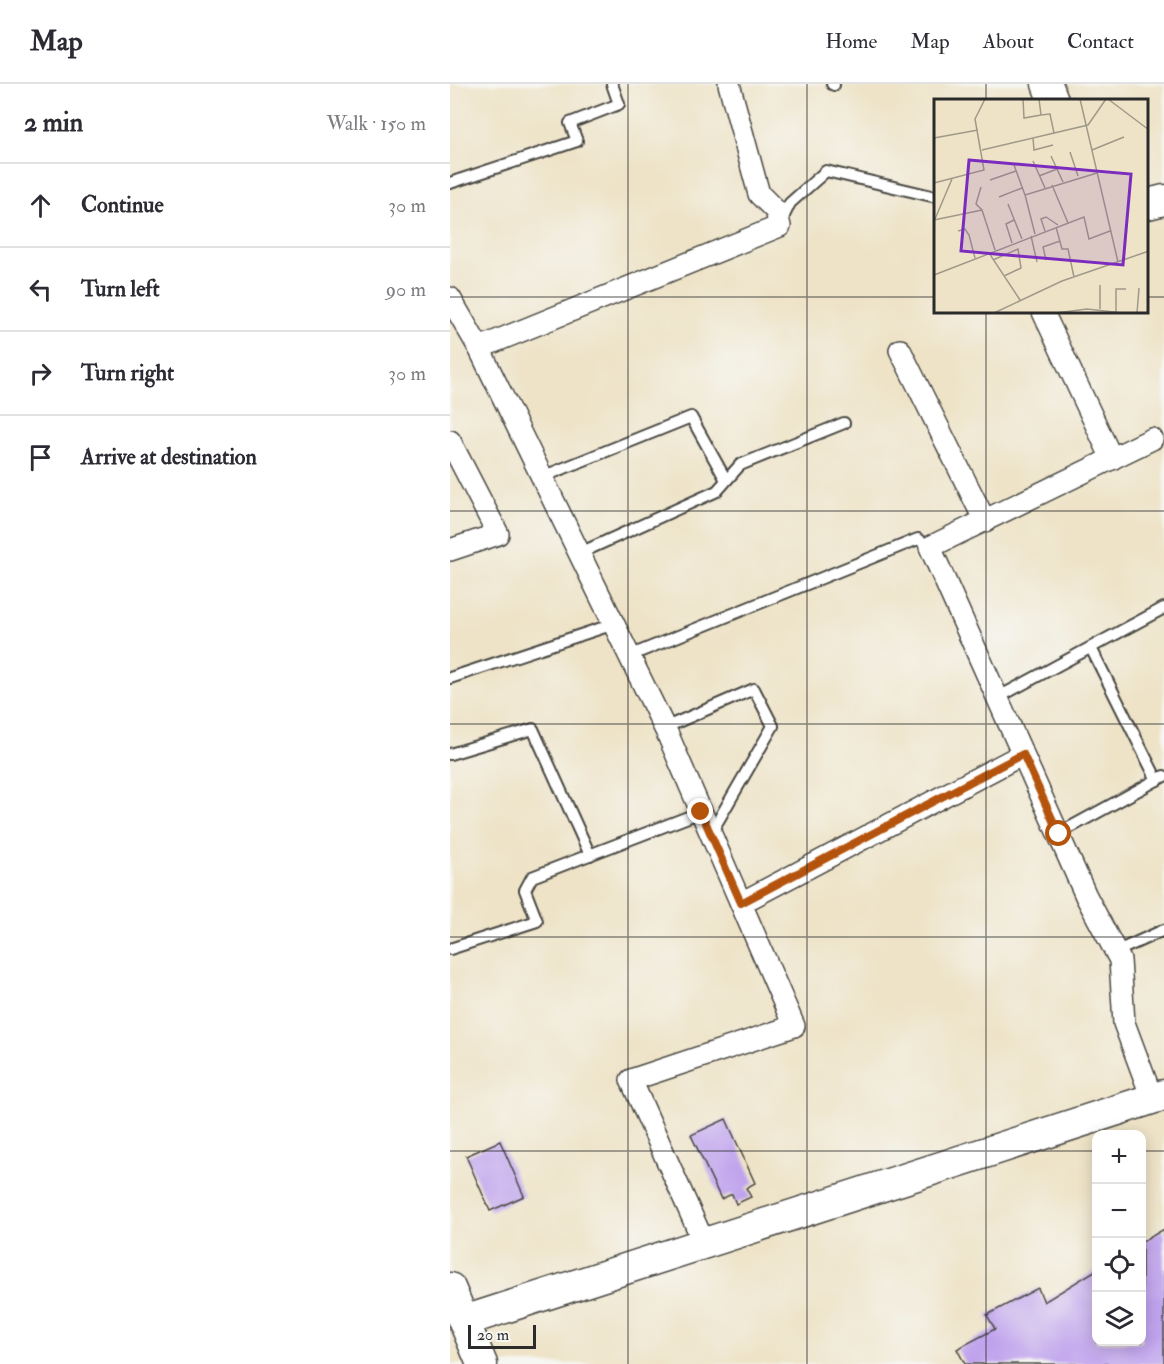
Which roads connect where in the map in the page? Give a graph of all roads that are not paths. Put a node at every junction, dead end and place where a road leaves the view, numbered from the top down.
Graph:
1 (612, 84) edge
2 (729, 84) edge
3 (1047, 84) edge
4 (1053, 99) edge
5 (450, 183) edge
6 (934, 197) edge
7 (1164, 200) edge
8 (1149, 204) edge
9 (780, 226) junction
10 (451, 303) edge
11 (1044, 314) edge
12 (479, 348) junction
13 (900, 350) dead end
14 (844, 423) dead end
15 (1152, 439) dead end
16 (450, 441) edge
17 (1112, 459) junction
18 (542, 477) junction
19 (726, 480) junction
20 (984, 521) junction
21 (930, 548) junction
22 (450, 550) edge
23 (580, 553) junction
24 (1164, 609) edge
25 (614, 624) junction
26 (1091, 648) junction
27 (629, 656) junction
28 (450, 678) edge
29 (997, 698) junction
30 (664, 728) junction
31 (450, 754) edge
32 (1023, 754) junction
33 (1161, 778) edge
34 (701, 812) junction
35 (711, 833) junction
36 (1059, 834) junction
37 (590, 855) junction
38 (741, 903) junction
39 (1164, 930) edge
40 (450, 949) edge
41 (1115, 952) junction
42 (1158, 1096) edge
43 (704, 1243) junction
44 (450, 1288) edge
45 (464, 1321) junction
46 (482, 1364) edge

1 - 5 lane
2 - 9 street
3 - 4 street
6 - 9 lane
7 - 8 street
9 - 12 street
10 - 12 street
11 - 17 street
12 - 18 street
13 - 20 street
14 - 19 lane
15 - 17 street
16 - 22 street
17 - 20 street
18 - 19 lane
18 - 23 street
19 - 23 lane
20 - 21 street
21 - 27 lane
21 - 29 street
23 - 25 street
24 - 26 lane
25 - 27 street
25 - 28 lane
26 - 29 lane
26 - 33 lane
27 - 30 street
29 - 32 street
30 - 34 street
30 - 35 lane
31 - 37 lane
32 - 36 street
32 - 38 street
33 - 36 lane
34 - 35 street
34 - 37 lane
35 - 38 street
36 - 41 street
37 - 40 lane
38 - 43 street
39 - 41 lane
41 - 42 street
42 - 43 street
43 - 45 street
44 - 45 street
45 - 46 street

